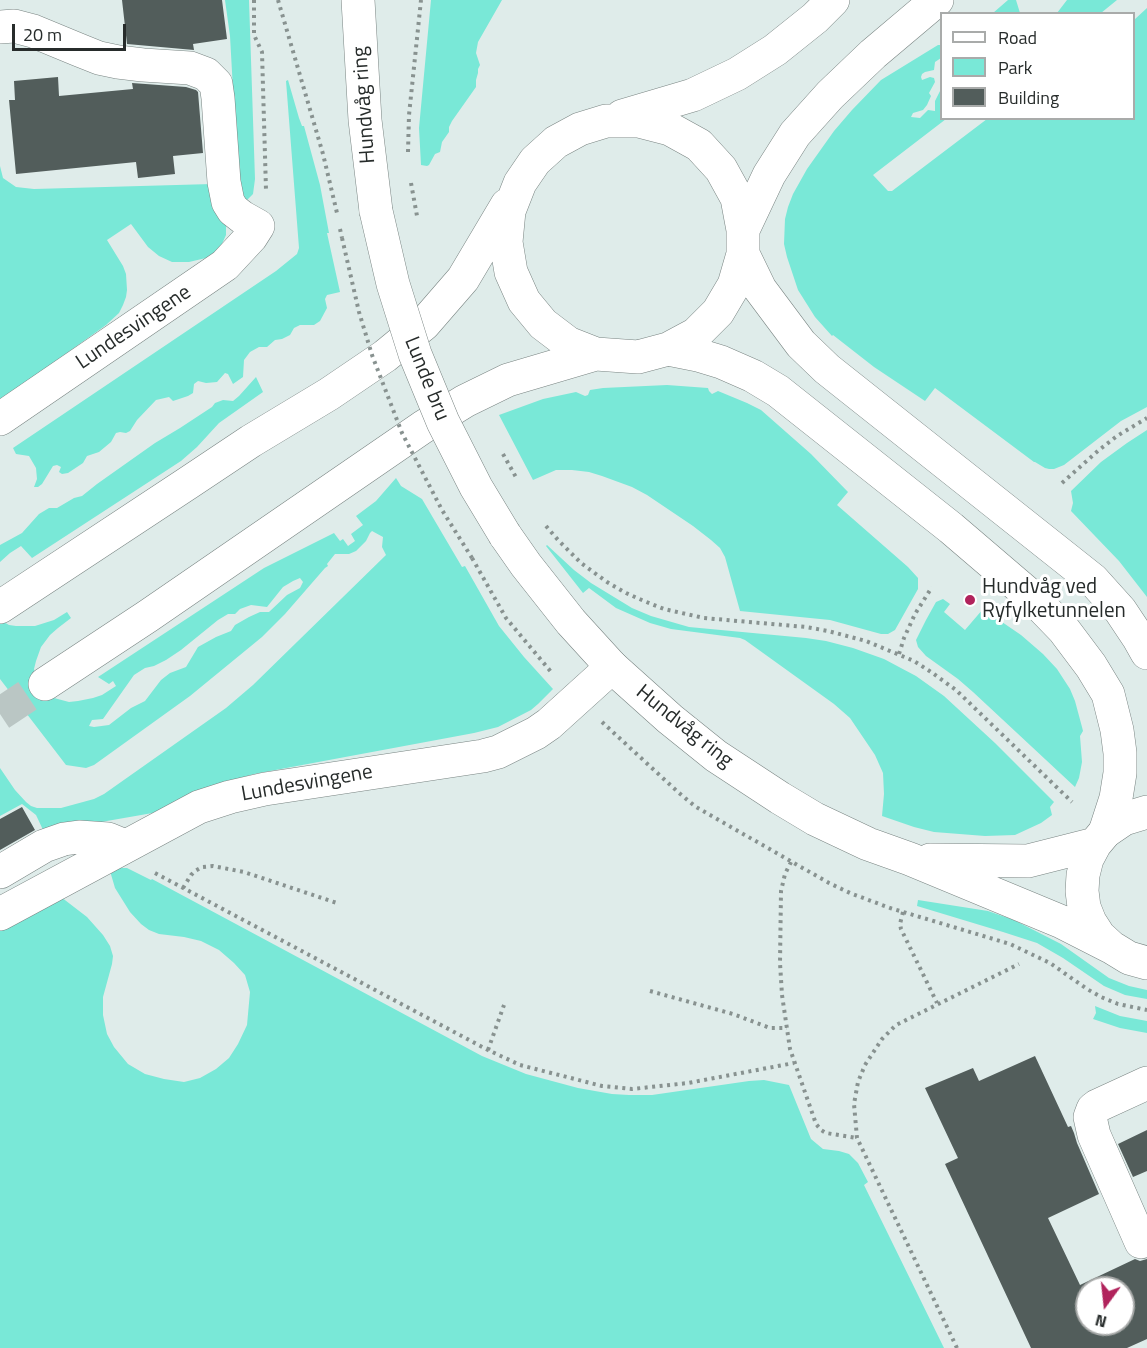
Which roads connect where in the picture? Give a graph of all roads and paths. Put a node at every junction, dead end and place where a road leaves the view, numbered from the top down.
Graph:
1 (254, 0) edge
2 (278, 0) edge
3 (358, 0) edge
4 (421, 0) edge
5 (833, 0) edge
6 (937, 0) edge
7 (0, 27) edge
8 (606, 121) junction
9 (408, 154) dead end
10 (410, 174) dead end
11 (520, 183) junction
12 (376, 210) joint
13 (418, 222) dead end
14 (258, 226) junction
15 (342, 237) dead end
16 (743, 242) junction
17 (668, 349) junction
18 (596, 354) junction
19 (1147, 418) edge
20 (0, 419) edge
21 (498, 445) dead end
22 (518, 481) dead end
23 (1062, 483) dead end
24 (544, 524) dead end
25 (505, 535) joint
26 (932, 587) dead end
27 (0, 607) edge
28 (1147, 653) edge
29 (899, 654) junction
30 (612, 667) junction
31 (45, 684) tunnel mouth
32 (1072, 802) dead end
33 (1147, 812) edge
34 (1100, 838) junction
35 (125, 846) junction
36 (910, 859) junction
37 (791, 862) dead end
38 (0, 872) edge
39 (183, 888) junction
40 (337, 903) dead end
41 (903, 912) dead end
42 (0, 914) edge
43 (1110, 947) junction
44 (1147, 963) edge
45 (1019, 964) dead end
46 (650, 991) dead end
47 (937, 1003) junction
48 (504, 1005) dead end
49 (787, 1028) junction
50 (488, 1050) junction
51 (795, 1063) junction
52 (1147, 1083) edge
53 (857, 1138) junction
54 (1141, 1242) dead end
55 (957, 1348) edge

1 - 14 path
2 - 15 path
3 - 12 main road, Hundvåg ring
4 - 9 path
5 - 8 main road
6 - 16 main road
7 - 14 main road
8 - 11 main road
8 - 16 main road
10 - 13 path, bridge
11 - 18 main road
11 - 27 main road
12 - 25 main road, Lunde bru, bridge
14 - 20 main road, Lundesvingene
16 - 17 main road
16 - 28 main road
17 - 18 main road
17 - 34 main road
18 - 31 main road
19 - 23 path
21 - 22 path, bridge
24 - 29 path
25 - 30 main road, Hundvåg ring
26 - 29 path
29 - 32 path
30 - 35 main road, Lundesvingene
30 - 36 main road, Hundvåg ring
33 - 34 main road, Hundvåg ring
34 - 36 main road, Hundvåg ring
34 - 43 main road
35 - 38 main road
35 - 39 path
35 - 42 main road, Lundesvingene
36 - 43 main road, Hundvåg ring
37 - 49 path
39 - 40 path
39 - 50 path
41 - 47 path
43 - 44 main road, Hundvåg ring
45 - 47 path
46 - 49 path
47 - 53 path
48 - 50 path
49 - 51 path
50 - 51 path
51 - 53 path
52 - 54 main road
53 - 55 path

